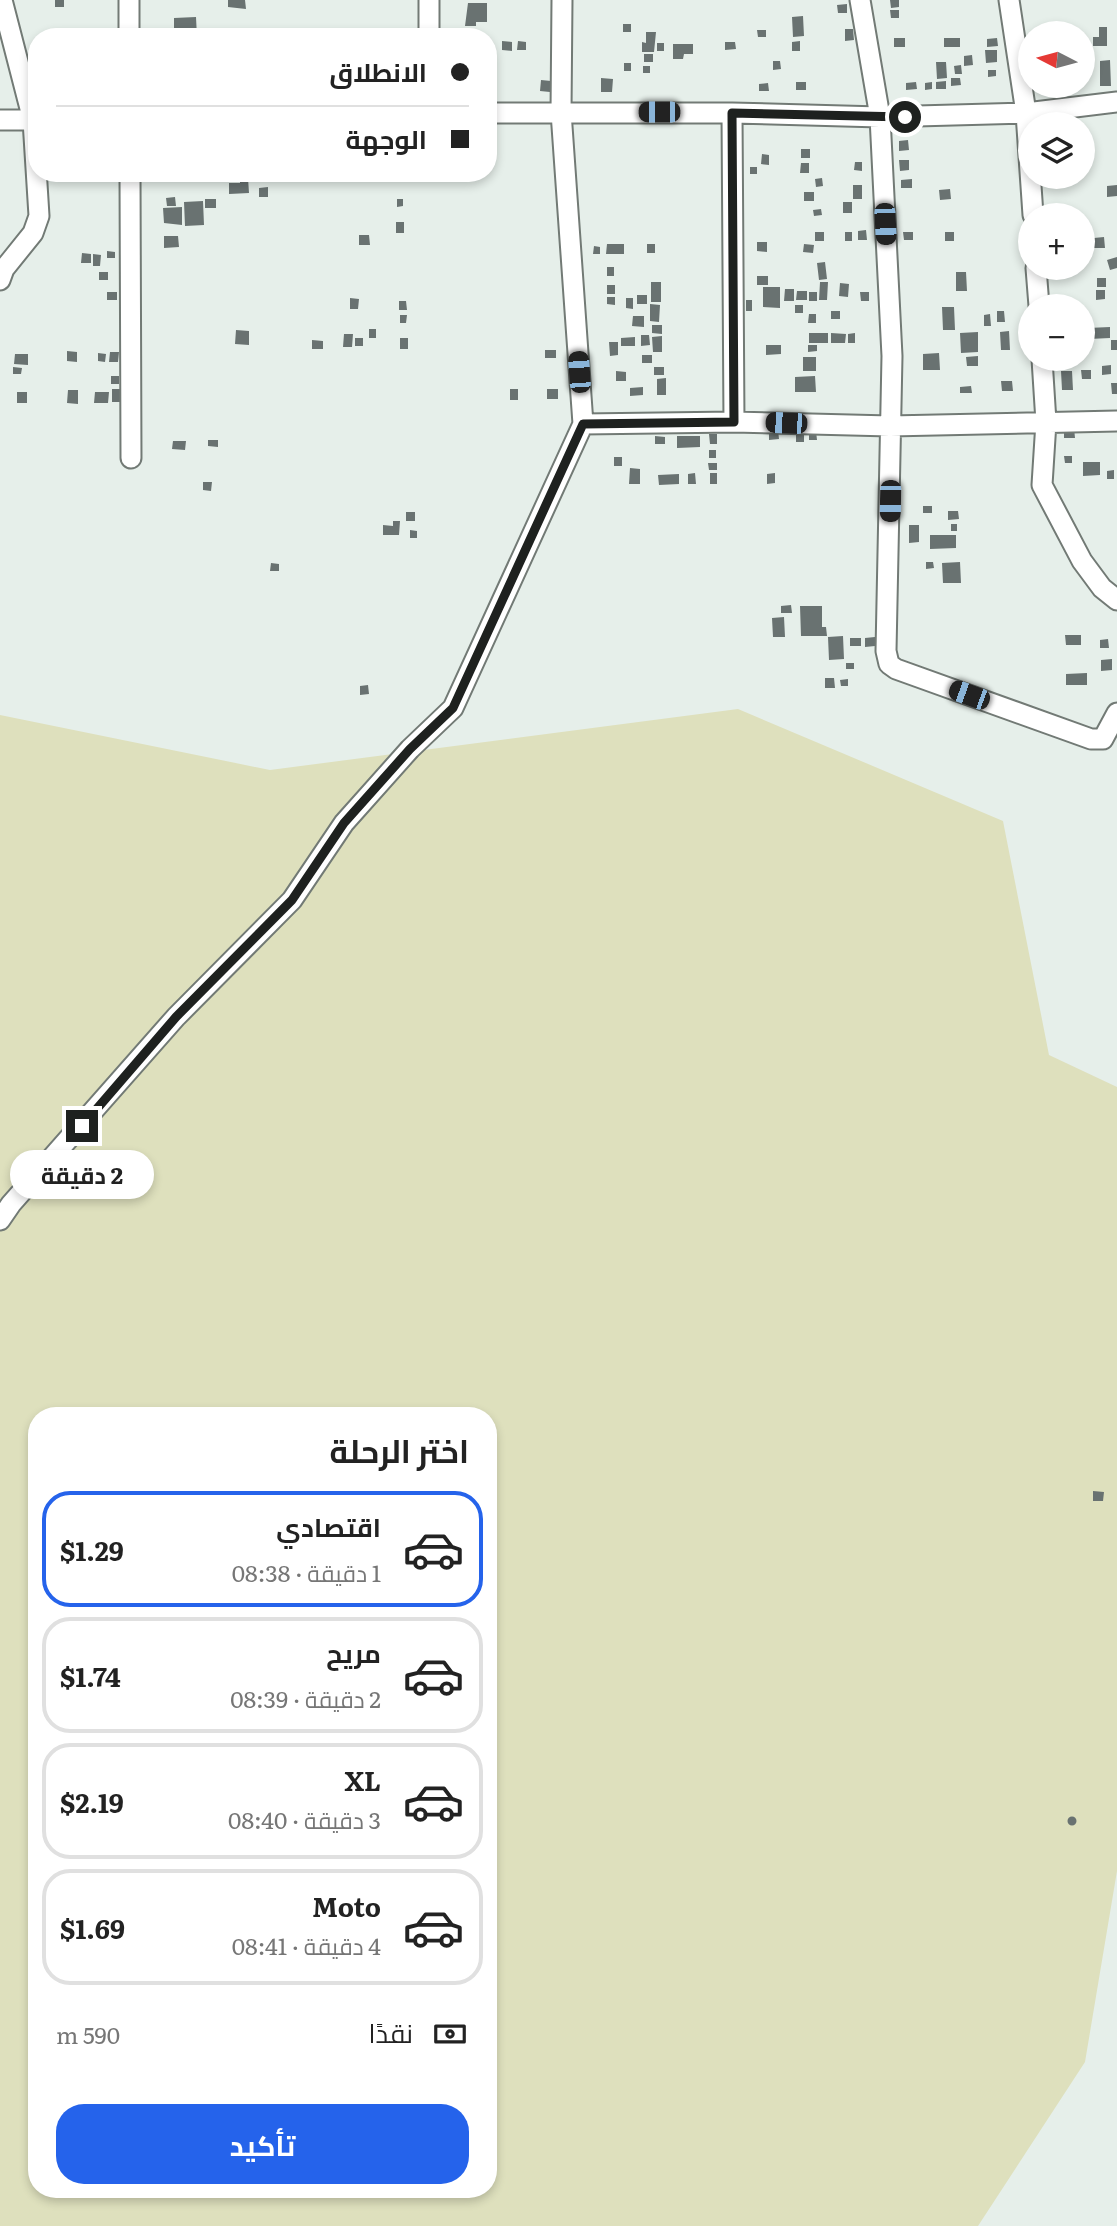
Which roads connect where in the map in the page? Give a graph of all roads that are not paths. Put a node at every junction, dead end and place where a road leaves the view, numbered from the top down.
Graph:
1 (2, 0) edge
2 (129, 0) edge
3 (429, 0) edge
4 (562, 0) edge
5 (860, 0) edge
6 (1009, 0) edge
7 (129, 28) edge
8 (429, 28) edge
9 (28, 95) edge
10 (1117, 102) edge
11 (562, 112) junction
12 (1026, 112) edge
13 (1034, 112) edge
14 (497, 113) edge
15 (732, 113) junction
16 (1018, 113) edge
17 (880, 117) junction
18 (0, 120) edge
19 (28, 120) edge
20 (38, 182) edge
21 (130, 182) edge
22 (0, 280) edge
23 (1043, 371) edge
24 (1117, 421) edge
25 (734, 422) junction
26 (1046, 422) junction
27 (583, 424) junction
28 (891, 426) junction
29 (131, 458) dead end
30 (1117, 600) edge
31 (1117, 713) edge
32 (0, 1220) edge

1 - 9 street
2 - 7 street
3 - 8 street
4 - 11 street
5 - 17 street
6 - 12 street
10 - 13 street
11 - 14 street
11 - 15 street
11 - 27 street
15 - 17 street
15 - 25 street
16 - 17 street
17 - 28 street
18 - 19 street
20 - 22 street
21 - 29 street
23 - 26 street
24 - 26 street
25 - 27 street
25 - 28 street
26 - 28 street
26 - 30 street
27 - 32 street
28 - 31 street

